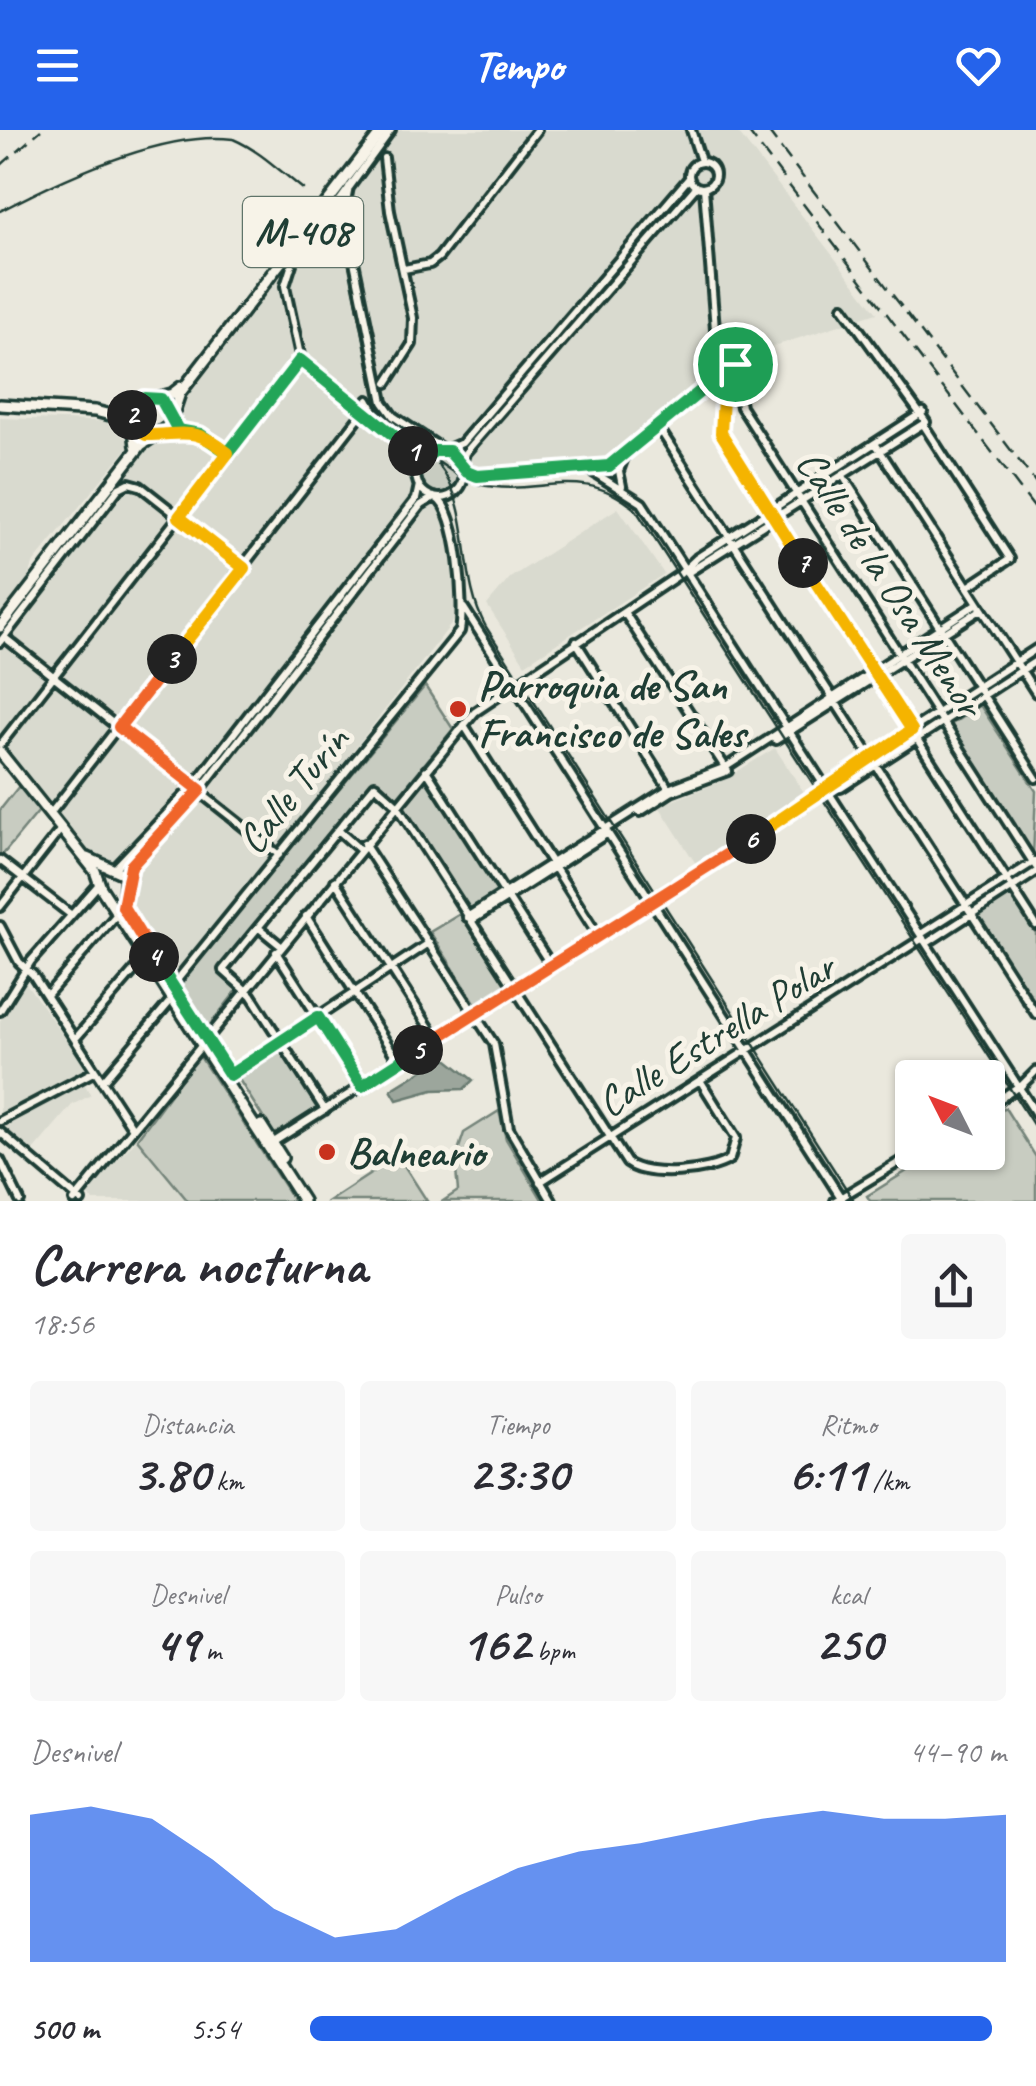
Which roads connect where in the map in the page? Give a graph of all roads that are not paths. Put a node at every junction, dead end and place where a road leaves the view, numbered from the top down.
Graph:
1 (383, 130) edge
2 (392, 130) edge
3 (537, 130) edge
4 (691, 130) edge
5 (384, 158) dead end
6 (701, 161) junction
7 (689, 178) junction
8 (349, 187) junction
9 (700, 188) junction
10 (314, 236) dead end
11 (292, 264) dead end
12 (404, 269) junction
13 (843, 307) dead end
14 (300, 360) junction
15 (726, 361) junction
16 (202, 362) junction
17 (721, 379) junction
18 (736, 379) junction
19 (377, 380) junction
20 (387, 383) junction
21 (380, 391) junction
22 (156, 398) junction
23 (368, 400) dead end
24 (138, 402) junction
25 (0, 404) edge
26 (94, 411) junction
27 (363, 412) junction
28 (923, 412) junction
29 (171, 414) junction
30 (925, 423) junction
31 (134, 424) junction
32 (384, 427) junction
33 (660, 428) junction
34 (178, 430) junction
35 (158, 434) junction
36 (875, 443) junction
37 (445, 450) junction
38 (880, 451) junction
39 (228, 453) junction
40 (134, 454) junction
41 (625, 456) junction
42 (418, 464) junction
43 (463, 466) junction
44 (837, 468) junction
45 (590, 470) junction
46 (843, 476) junction
47 (419, 485) junction
48 (623, 488) junction
49 (798, 493) junction
50 (435, 498) junction
51 (804, 502) junction
52 (770, 511) junction
53 (179, 517) junction
54 (776, 520) junction
55 (730, 537) junction
56 (736, 546) junction
57 (244, 568) junction
58 (685, 572) junction
59 (968, 587) junction
60 (980, 606) junction
61 (464, 608) junction
62 (624, 612) junction
63 (476, 627) junction
64 (460, 631) junction
65 (941, 631) junction
66 (1, 635) edge
67 (576, 642) junction
68 (1036, 649) edge
69 (901, 657) junction
70 (1036, 661) edge
71 (1016, 662) junction
72 (1022, 670) junction
73 (875, 674) junction
74 (54, 676) junction
75 (512, 683) junction
76 (978, 687) junction
77 (1036, 692) edge
78 (983, 696) junction
79 (835, 700) junction
80 (938, 713) junction
81 (943, 722) junction
82 (464, 725) junction
83 (119, 727) junction
84 (790, 729) junction
85 (912, 730) junction
86 (917, 739) junction
87 (1, 756) edge
88 (871, 757) junction
89 (876, 765) junction
90 (727, 769) junction
91 (426, 770) junction
92 (1036, 778) edge
93 (197, 787) junction
94 (828, 789) junction
95 (670, 790) junction
96 (396, 804) junction
97 (50, 814) junction
98 (62, 828) junction
99 (338, 830) junction
100 (606, 831) junction
101 (361, 846) junction
102 (279, 855) junction
103 (85, 857) junction
104 (0, 860) edge
105 (553, 865) junction
106 (1035, 865) edge
107 (114, 868) junction
108 (24, 878) junction
109 (1006, 879) junction
110 (128, 880) junction
111 (99, 882) junction
112 (335, 882) junction
113 (1012, 888) junction
114 (122, 893) junction
115 (108, 894) junction
116 (506, 895) junction
117 (87, 897) junction
118 (652, 903) junction
119 (966, 905) junction
120 (0, 907) edge
121 (118, 913) junction
122 (70, 914) junction
123 (972, 914) junction
124 (306, 916) junction
125 (469, 919) junction
126 (1036, 925) edge
127 (0, 926) edge
128 (259, 928) junction
129 (598, 937) junction
130 (8, 938) junction
131 (924, 938) junction
132 (0, 943) edge
133 (428, 943) junction
134 (278, 949) junction
135 (146, 956) junction
136 (28, 967) junction
137 (552, 967) junction
138 (391, 968) junction
139 (173, 986) junction
140 (517, 989) junction
141 (245, 990) junction
142 (354, 993) junction
143 (46, 996) junction
144 (173, 997) junction
145 (0, 1010) edge
146 (1036, 1014) edge
147 (474, 1015) junction
148 (318, 1017) junction
149 (436, 1038) junction
150 (75, 1039) junction
151 (204, 1039) junction
152 (281, 1041) junction
153 (746, 1052) junction
154 (399, 1062) junction
155 (95, 1071) junction
156 (1036, 1071) edge
157 (230, 1075) junction
158 (700, 1080) junction
159 (1036, 1081) edge
160 (102, 1082) junction
161 (362, 1086) junction
162 (1020, 1086) junction
163 (1005, 1096) edge
164 (325, 1110) junction
165 (1036, 1114) edge
166 (0, 1120) edge
167 (134, 1129) junction
168 (0, 1132) edge
169 (610, 1137) junction
170 (270, 1144) junction
171 (0, 1160) edge
172 (895, 1165) edge
173 (540, 1182) junction
174 (77, 1200) edge
175 (839, 1200) edge
176 (20, 1201) edge
177 (306, 1201) edge
178 (552, 1201) edge

1 - 16 main road, M-408
2 - 8 street
3 - 12 street
4 - 6 street
5 - 12 street
6 - 7 street
6 - 9 street
7 - 9 street
7 - 37 street
8 - 10 street
8 - 19 street
9 - 15 street
9 - 43 street
11 - 14 street
12 - 20 street
13 - 28 street
14 - 27 street
14 - 39 street
15 - 17 street
15 - 18 street, Calle de la Osa Menor
16 - 22 main road, M-408
16 - 29 main road, M-408
17 - 18 street
17 - 33 street
17 - 52 street
18 - 49 street, Calle de la Osa Menor
19 - 20 street
19 - 21 street
20 - 21 street
21 - 37 street
22 - 24 main road, M-408
22 - 29 main road
23 - 32 street
24 - 26 main road, M-408
24 - 31 main road
25 - 26 main road, M-408
26 - 31 main road, M-408
27 - 32 street
27 - 57 street
28 - 30 street
28 - 36 street
29 - 34 street
29 - 35 main road, M-408
30 - 38 street
30 - 59 street
31 - 35 main road, M-408
31 - 40 main road
32 - 42 street
33 - 41 street
33 - 55 street
34 - 35 street
34 - 39 street
35 - 40 main road
36 - 38 street
36 - 44 street
37 - 42 street
37 - 43 street
38 - 46 street
38 - 59 street
39 - 53 street
40 - 66 main road
41 - 45 street
41 - 48 street
42 - 47 street
43 - 45 street
43 - 50 street
44 - 46 street
44 - 49 street
45 - 48 street
46 - 51 street
46 - 65 street
47 - 50 street
47 - 93 street
48 - 58 street
49 - 51 street, Calle de la Osa Menor
49 - 52 street
50 - 61 street, Calle Turín
50 - 93 street
51 - 54 street
51 - 69 street, Calle de la Osa Menor
52 - 54 street
52 - 55 street
53 - 57 street
53 - 66 street
53 - 74 street
54 - 56 street
54 - 73 street
55 - 56 street
55 - 58 street
56 - 58 street
56 - 79 street
57 - 83 street
58 - 62 street
58 - 84 street
59 - 60 street
60 - 65 street
60 - 71 street
61 - 63 street
61 - 64 street, Calle Turín
62 - 67 street
62 - 90 street
63 - 64 street
63 - 75 street
64 - 102 street, Calle Turín
65 - 69 street
65 - 76 street
66 - 74 street
67 - 75 street
67 - 95 street
68 - 71 street
69 - 73 street
69 - 80 street, Calle de la Osa Menor
70 - 72 street
71 - 72 street
71 - 76 street
72 - 77 street
72 - 78 street
73 - 79 street
73 - 85 street
74 - 83 street
74 - 87 street
75 - 82 street
75 - 100 street
76 - 78 street
76 - 80 street
78 - 81 street
78 - 92 street
79 - 84 street
79 - 88 street
80 - 81 street, Calle de la Osa Menor
80 - 85 street
81 - 86 street
81 - 106 street, Calle de la Osa Menor
82 - 91 street
82 - 105 street
83 - 93 street
83 - 97 street
84 - 90 street
84 - 94 street
85 - 86 street
85 - 88 street
86 - 89 street
86 - 109 street
87 - 97 main road
88 - 89 street
88 - 94 street
89 - 94 street
89 - 119 street
90 - 95 street
91 - 96 street
91 - 116 street
93 - 102 street
93 - 107 street
93 - 110 street
94 - 118 street
94 - 131 street
95 - 100 street
96 - 99 street
96 - 101 street
96 - 125 street
97 - 98 main road
98 - 103 main road
98 - 108 street
99 - 101 street
99 - 128 street
100 - 105 street
100 - 118 street
101 - 112 street
101 - 133 street
102 - 139 street, Calle Turín
103 - 107 main road
103 - 111 main road
104 - 108 street
105 - 116 street
105 - 129 street
106 - 109 street, Calle Estrella Polar
106 - 113 street, Calle Estrella Polar
107 - 110 main road
107 - 111 main road
108 - 120 street
108 - 122 street
109 - 113 street
109 - 119 street, Calle Estrella Polar
110 - 114 main road
111 - 115 main road
111 - 117 street
112 - 124 street
112 - 138 street
113 - 123 street, Calle Estrella Polar
113 - 126 street
114 - 115 main road
114 - 139 main road
115 - 117 street
115 - 121 main road
116 - 125 street
116 - 137 street
117 - 122 street
118 - 129 street
118 - 153 street
119 - 123 street
119 - 131 street, Calle Estrella Polar
121 - 135 main road
121 - 143 street
122 - 136 street
123 - 131 street, Calle Estrella Polar
123 - 146 street
124 - 134 street
124 - 142 street
125 - 140 street
127 - 130 street
128 - 134 street
128 - 141 street
129 - 137 street
130 - 132 street
130 - 136 street
131 - 153 street, Calle Estrella Polar
131 - 162 street
133 - 138 street
133 - 147 street
134 - 141 street
134 - 148 street
135 - 144 main road
135 - 150 street
136 - 143 street
136 - 145 street
137 - 140 street
138 - 142 street
138 - 149 street
139 - 151 main road
140 - 147 street
140 - 169 street
141 - 151 street
141 - 152 street
142 - 148 street
142 - 154 street
143 - 150 street
144 - 151 main road
144 - 160 street
147 - 149 street
147 - 173 street
148 - 152 street
148 - 161 street
149 - 154 street
150 - 155 street
151 - 157 main road
151 - 167 street
151 - 170 main road
152 - 157 street
152 - 164 street
153 - 158 street, Calle Estrella Polar
153 - 175 street
154 - 161 street
155 - 160 street
155 - 166 street
156 - 162 street
157 - 170 main road
158 - 169 street, Calle Estrella Polar
158 - 169 street
159 - 162 street
160 - 167 street
161 - 164 street
162 - 163 street
162 - 165 street
164 - 170 street
167 - 174 street
168 - 174 street
169 - 173 street, Calle Estrella Polar
170 - 177 main road
171 - 176 street
172 - 175 street
173 - 178 street

